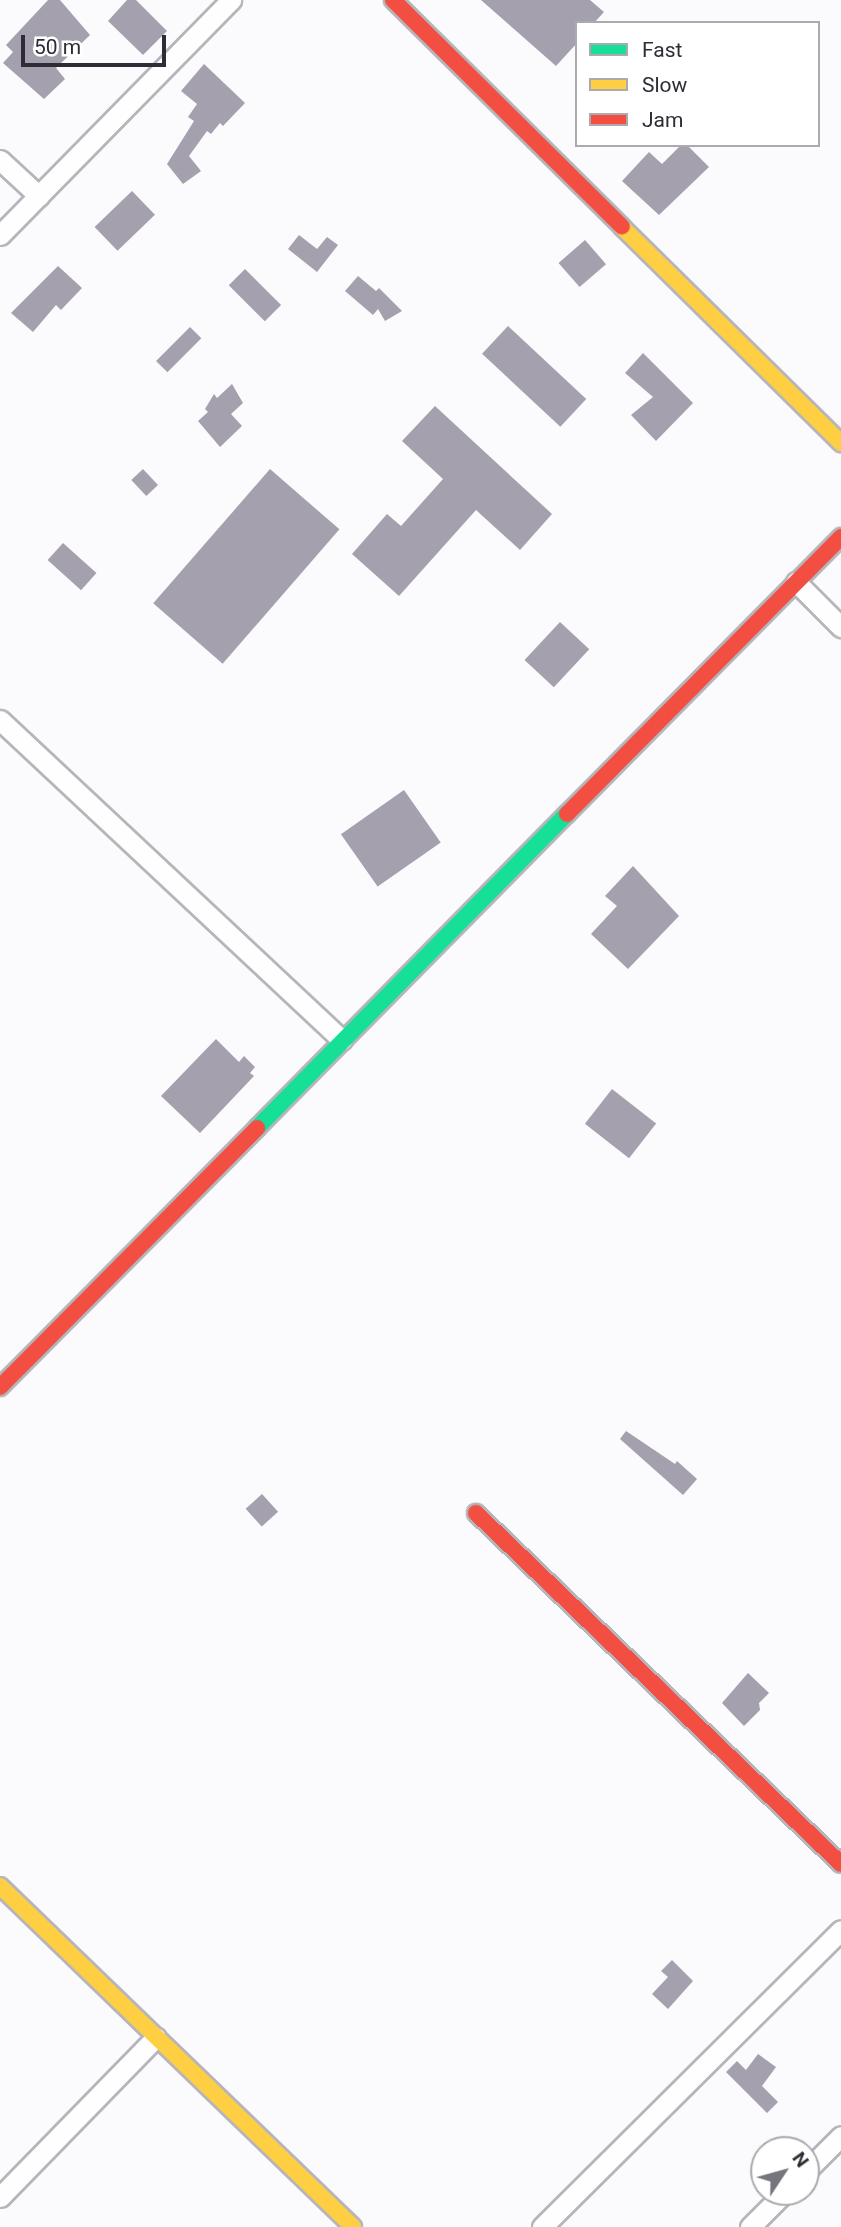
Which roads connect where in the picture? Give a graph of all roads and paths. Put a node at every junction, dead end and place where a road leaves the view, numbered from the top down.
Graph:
1 (231, 0) edge
2 (393, 0) edge
3 (0, 160) edge
4 (39, 197) junction
5 (0, 235) edge
6 (841, 443) edge
7 (841, 537) edge
8 (796, 582) junction
9 (841, 627) edge
10 (0, 720) edge
11 (342, 1040) junction
12 (0, 1387) edge
13 (476, 1513) dead end
14 (841, 1864) edge
15 (0, 1886) edge
16 (841, 1930) edge
17 (156, 2037) junction
18 (841, 2136) edge
19 (820, 2157) edge
20 (0, 2197) edge
21 (771, 2206) edge
22 (353, 2227) edge
23 (542, 2227) edge
24 (750, 2227) edge

1 - 4 street
2 - 6 street
3 - 4 street
4 - 5 street
7 - 8 street
8 - 9 street
8 - 11 street
10 - 11 street
11 - 12 street
13 - 14 street
15 - 17 street
16 - 23 street
17 - 20 street
17 - 22 street
18 - 19 street
21 - 24 street

